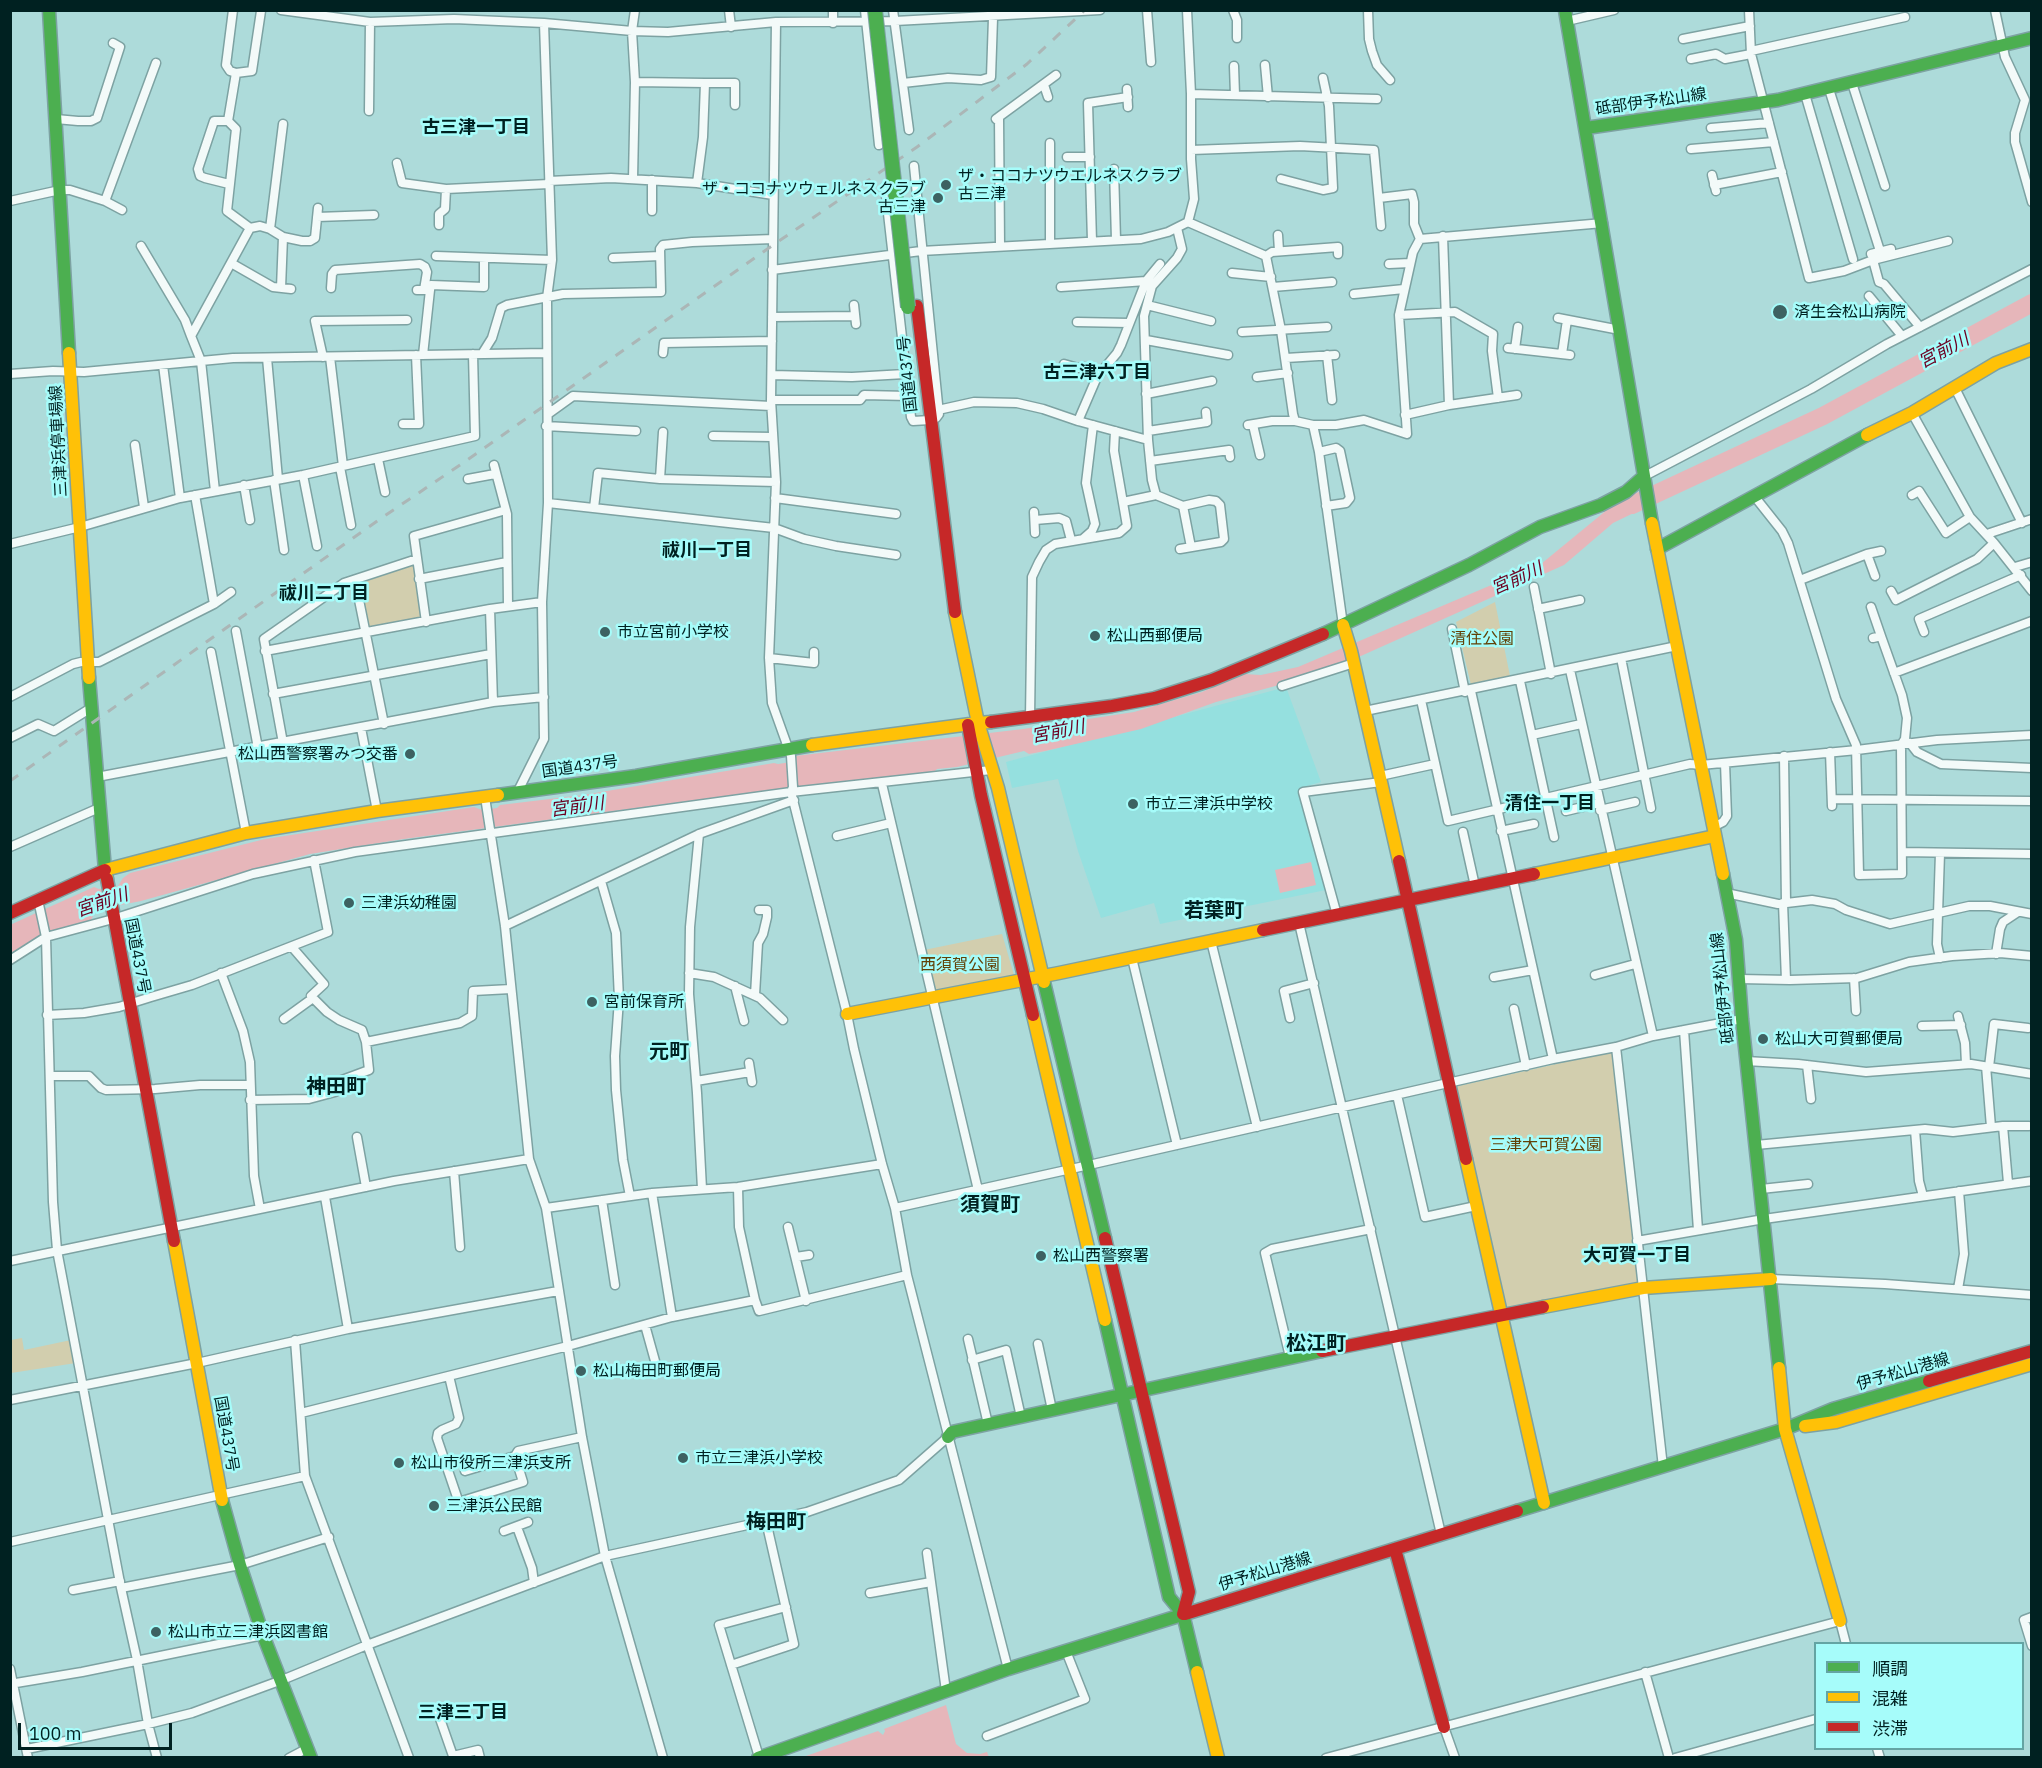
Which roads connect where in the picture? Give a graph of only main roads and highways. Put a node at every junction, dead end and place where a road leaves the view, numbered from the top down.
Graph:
1 (49, 10) edge
2 (875, 10) edge
3 (884, 10) edge
4 (1566, 16) edge
5 (2031, 38) edge
6 (1586, 128) junction
7 (913, 306) junction
8 (2031, 349) edge
9 (1645, 483) junction
10 (1657, 549) junction
11 (1343, 625) junction
12 (974, 726) junction
13 (984, 769) junction
14 (1714, 832) junction
15 (106, 875) junction
16 (1408, 900) junction
17 (10, 913) edge
18 (1043, 976) junction
19 (1025, 980) junction
20 (847, 1014) road end
21 (1771, 1279) junction
22 (1500, 1315) junction
23 (2031, 1351) edge
24 (2031, 1364) edge
25 (1140, 1390) junction
26 (1123, 1395) junction
27 (1785, 1429) junction
28 (948, 1437) road end
29 (1544, 1503) junction
30 (1395, 1549) junction
31 (1183, 1614) junction
32 (1840, 1621) road end
33 (1444, 1727) road end
34 (309, 1753) edge
35 (759, 1757) edge
36 (1218, 1758) edge

1 - 15 main road, 三津浜停車場線
2 - 7 main road, 国道437号, bridge
3 - 7 main road, 国道437号
4 - 6 main road
5 - 6 main road, 砥部伊予松山線
6 - 9 main road, 砥部伊予松山線
7 - 12 main road, 国道437号
8 - 10 main road
9 - 10 main road, 砥部伊予松山線
9 - 11 main road
10 - 14 main road, 砥部伊予松山線
11 - 12 main road
11 - 16 main road
12 - 13 main road
12 - 15 main road, 国道437号
13 - 18 main road
13 - 19 main road
14 - 16 main road
14 - 21 main road, 砥部伊予松山線
15 - 17 main road
15 - 34 main road, 国道437号
16 - 18 main road
16 - 22 main road
18 - 19 main road
18 - 25 main road
19 - 20 main road
19 - 26 main road
21 - 22 main road
21 - 27 main road, 砥部伊予松山線
22 - 25 main road
22 - 29 main road
23 - 27 main road, 伊予松山港線
24 - 27 main road, 伊予松山港線
25 - 26 main road
25 - 31 main road
26 - 28 main road
26 - 31 main road
27 - 29 main road, 伊予松山港線
27 - 32 main road, 砥部伊予松山線
29 - 30 main road, 伊予松山港線
30 - 31 main road, 伊予松山港線
30 - 33 main road
31 - 35 main road, 伊予松山港線
31 - 36 main road

